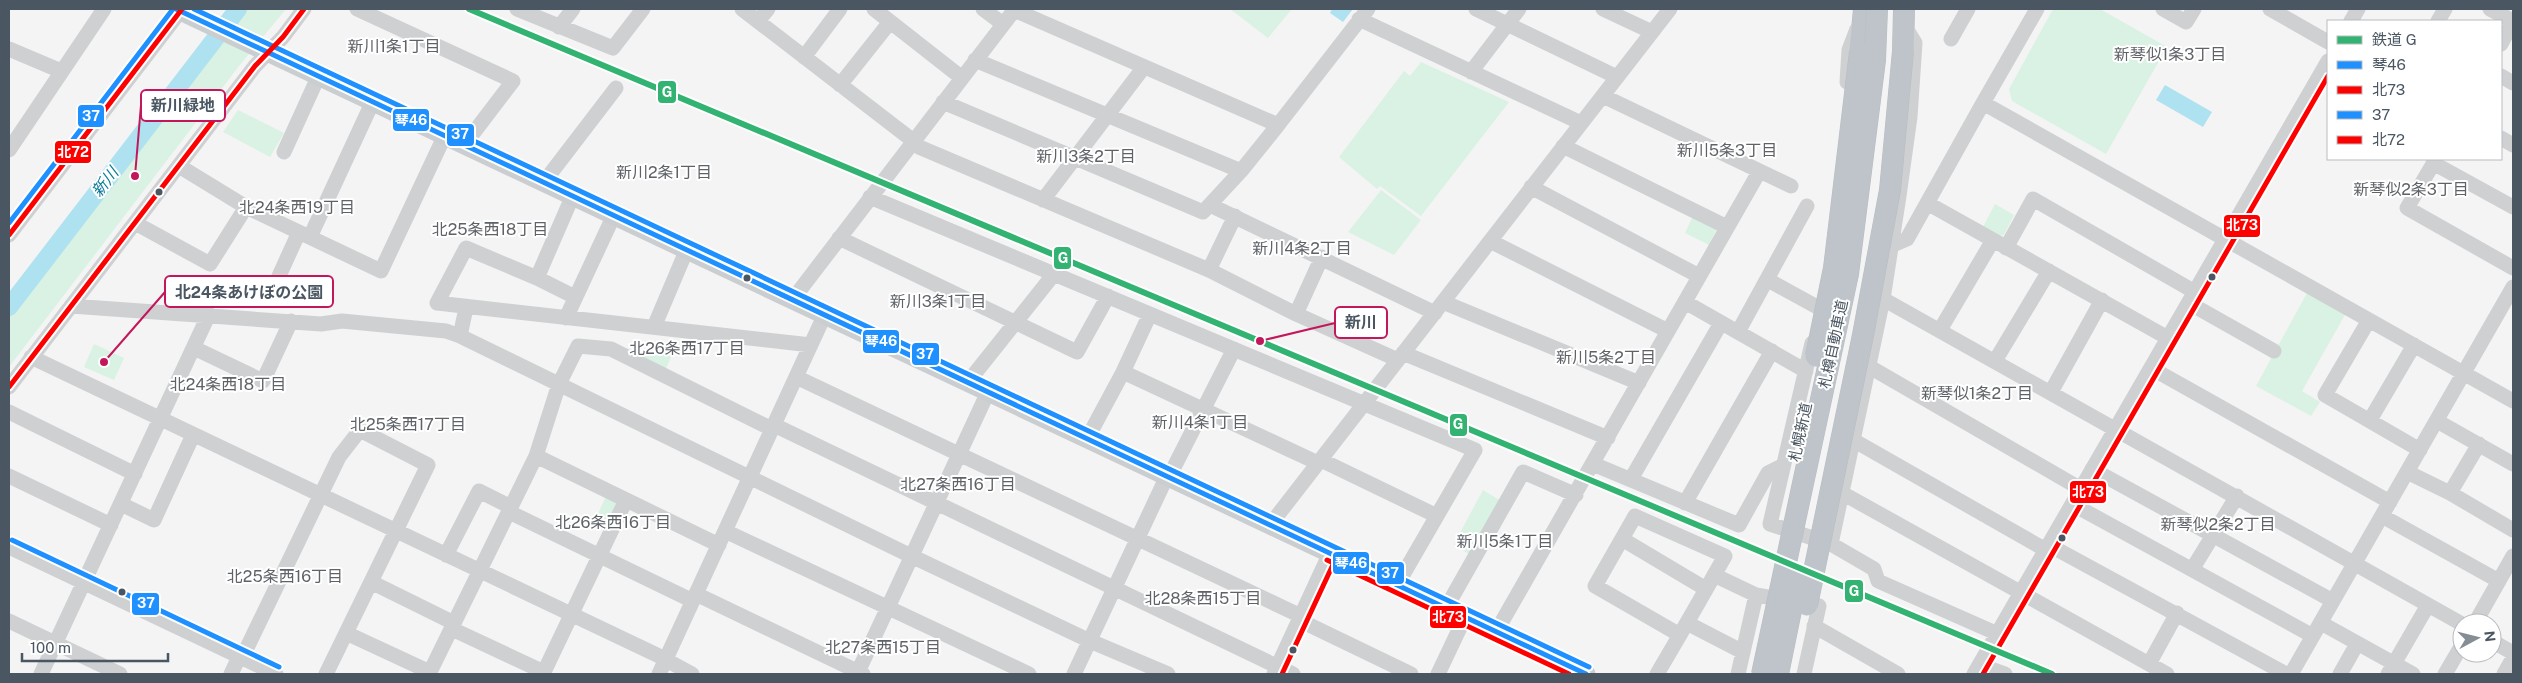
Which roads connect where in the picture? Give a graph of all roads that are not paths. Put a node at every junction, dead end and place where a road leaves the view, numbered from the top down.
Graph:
1 (104, 9) edge
2 (304, 9) edge
3 (357, 9) edge
4 (517, 9) edge
5 (573, 9) edge
6 (643, 9) edge
7 (742, 9) edge
8 (768, 9) edge
9 (840, 9) edge
10 (983, 9) edge
11 (1015, 9) edge
12 (1476, 9) edge
13 (1519, 9) edge
14 (1603, 9) edge
15 (1670, 9) edge
16 (1864, 9) edge
17 (1877, 9) edge
18 (1968, 9) edge
19 (2037, 9) edge
20 (2163, 9) edge
21 (2194, 9) edge
22 (2270, 9) edge
23 (2358, 9) edge
24 (2445, 9) edge
25 (2490, 9) edge
26 (184, 12) edge
27 (885, 14) edge
28 (1364, 14) edge
29 (1899, 14) edge
30 (2352, 20) edge
31 (2439, 20) edge
32 (758, 21) junction
33 (2513, 21) edge
34 (1003, 24) junction
35 (1508, 24) junction
36 (559, 27) junction
37 (1652, 32) junction
38 (1951, 39) dead end
39 (2327, 41) edge
40 (2502, 42) edge
41 (9, 49) edge
42 (269, 52) junction
43 (804, 57) junction
44 (975, 60) junction
45 (2327, 63) edge
46 (1144, 67) junction
47 (61, 70) junction
48 (1471, 72) junction
49 (318, 75) junction
50 (1617, 77) junction
51 (2502, 77) edge
52 (962, 78) junction
53 (2513, 83) edge
54 (840, 85) junction
55 (616, 88) dead end
56 (1603, 96) junction
57 (373, 101) junction
58 (943, 102) junction
59 (1983, 103) junction
60 (1108, 115) junction
61 (1581, 124) junction
62 (1278, 125) junction
63 (445, 135) junction
64 (2502, 139) edge
65 (913, 141) junction
66 (464, 144) junction
67 (2513, 145) edge
68 (1564, 146) junction
69 (9, 150) edge
70 (284, 152) dead end
71 (1076, 158) junction
72 (2434, 161) edge
73 (179, 166) junction
74 (1241, 171) junction
75 (1759, 172) junction
76 (544, 182) junction
77 (1791, 186) dead end
78 (1532, 188) junction
79 (573, 195) junction
80 (870, 197) junction
81 (1043, 200) junction
82 (1927, 203) junction
83 (1210, 205) junction
84 (1807, 206) dead end
85 (2513, 206) edge
86 (246, 207) junction
87 (614, 215) junction
88 (1234, 216) junction
89 (135, 223) junction
90 (1727, 227) junction
91 (304, 235) junction
92 (9, 236) edge
93 (839, 238) junction
94 (2225, 239) junction
95 (1490, 241) junction
96 (2000, 244) junction
97 (1891, 246) junction
98 (687, 249) junction
99 (1322, 257) junction
100 (2513, 268) edge
101 (1209, 270) junction
102 (2049, 271) junction
103 (1054, 274) junction
104 (280, 276) dead end
105 (1700, 276) junction
106 (537, 278) junction
107 (1768, 280) junction
108 (2513, 287) edge
109 (1108, 296) junction
110 (575, 297) junction
111 (2192, 297) junction
112 (793, 299) junction
113 (1883, 299) junction
114 (2102, 300) junction
115 (1685, 302) junction
116 (72, 306) junction
117 (466, 308) junction
118 (1439, 308) junction
119 (1819, 308) junction
120 (210, 314) junction
121 (825, 314) junction
122 (1150, 314) junction
123 (1296, 314) junction
124 (566, 318) junction
125 (2369, 320) junction
126 (291, 321) junction
127 (1015, 323) junction
128 (1721, 323) junction
129 (654, 326) junction
130 (1940, 330) junction
131 (1668, 331) junction
132 (1738, 332) junction
133 (460, 336) junction
134 (2168, 338) junction
135 (811, 345) junction
136 (2414, 345) junction
137 (194, 348) junction
138 (1234, 349) junction
139 (1772, 351) junction
140 (2274, 351) dead end
141 (31, 357) junction
142 (1400, 357) junction
143 (1995, 361) junction
144 (1868, 366) junction
145 (2150, 368) junction
146 (1806, 371) junction
147 (1123, 372) junction
148 (2464, 373) junction
149 (796, 377) junction
150 (968, 382) junction
151 (1639, 383) junction
152 (559, 384) junction
153 (9, 387) edge
154 (988, 392) junction
155 (2051, 392) junction
156 (2513, 400) edge
157 (1363, 405) junction
158 (1204, 410) junction
159 (9, 412) edge
160 (160, 419) junction
161 (2370, 420) junction
162 (2436, 421) junction
163 (773, 427) junction
164 (2115, 430) junction
165 (193, 434) junction
166 (1608, 438) junction
167 (1087, 439) junction
168 (1853, 440) junction
169 (2479, 444) junction
170 (2420, 450) junction
171 (959, 455) junction
172 (536, 456) junction
173 (1320, 462) junction
174 (1593, 464) junction
175 (2513, 464) edge
176 (1782, 466) junction
177 (2092, 469) junction
178 (2407, 472) junction
179 (135, 474) junction
180 (9, 476) edge
181 (1168, 476) junction
182 (750, 477) junction
183 (1631, 479) junction
184 (2081, 489) junction
185 (1842, 493) junction
186 (2450, 493) junction
187 (1576, 495) junction
188 (321, 496) junction
189 (2237, 496) junction
190 (626, 500) junction
191 (2390, 502) junction
192 (1685, 503) junction
193 (121, 504) junction
194 (936, 504) junction
195 (2072, 504) junction
196 (510, 510) junction
197 (1437, 516) junction
198 (2382, 516) junction
199 (111, 525) junction
200 (1270, 525) junction
201 (394, 530) junction
202 (2513, 530) edge
203 (725, 531) junction
204 (2214, 534) junction
205 (1137, 538) junction
206 (1622, 539) junction
207 (1831, 544) junction
208 (719, 545) junction
209 (9, 547) edge
210 (2048, 547) junction
211 (1330, 553) junction
212 (446, 555) junction
213 (912, 556) junction
214 (2513, 556) edge
215 (599, 557) junction
216 (2355, 564) junction
217 (2193, 568) junction
218 (480, 571) junction
219 (1714, 575) junction
220 (2499, 581) junction
221 (371, 582) junction
222 (84, 583) junction
223 (1397, 585) junction
224 (1114, 588) junction
225 (1706, 589) junction
226 (2021, 593) junction
227 (1756, 595) junction
228 (694, 598) junction
229 (2333, 601) junction
230 (2428, 605) junction
231 (888, 608) junction
232 (1446, 608) junction
233 (2177, 613) junction
234 (2480, 613) edge
235 (571, 614) junction
236 (1465, 617) junction
237 (1300, 618) junction
238 (2452, 618) edge
239 (9, 621) edge
240 (453, 626) junction
241 (1814, 626) junction
242 (1683, 629) junction
243 (2317, 629) junction
244 (1496, 632) junction
245 (346, 633) junction
246 (1998, 634) junction
247 (1090, 640) junction
248 (55, 644) junction
249 (2357, 644) junction
250 (2502, 647) edge
251 (1743, 652) junction
252 (2513, 653) edge
253 (240, 657) junction
254 (2513, 658) edge
255 (2452, 662) edge
256 (2149, 664) junction
257 (662, 667) edge
258 (1977, 669) edge
259 (2391, 669) edge
260 (1275, 670) edge
261 (1574, 672) edge
262 (430, 673) edge
263 (544, 673) edge
264 (859, 673) edge
265 (41, 674) edge
266 (120, 674) edge
267 (231, 674) edge
268 (276, 674) edge
269 (326, 674) edge
270 (692, 674) edge
271 (1029, 674) edge
272 (1074, 674) edge
273 (1168, 674) edge
274 (1293, 674) edge
275 (1411, 674) edge
276 (1438, 674) edge
277 (1657, 674) edge
278 (1738, 674) edge
279 (1749, 674) edge
280 (1762, 674) edge
281 (1778, 674) edge
282 (1792, 674) edge
283 (1804, 674) edge
284 (1898, 674) edge
285 (2005, 674) edge
286 (2167, 674) edge
287 (2286, 674) edge
288 (2291, 674) edge
289 (2340, 674) edge
290 (2412, 674) edge
291 (2445, 674) edge
292 (2504, 674) edge

1 - 47 street
2 - 42 street
3 - 66 street
4 - 36 street
5 - 36 street
6 - 36 street
7 - 32 street
8 - 32 street
9 - 43 street
10 - 34 street
11 - 34 street
11 - 46 street
12 - 35 street
13 - 35 street
14 - 37 street
15 - 37 street
16 - 119 street
16 - 279 highway, 札幌新道, bridge
17 - 280 highway, 札樽自動車道, bridge
18 - 38 street
19 - 59 street
20 - 21 street
22 - 39 street
23 - 30 street
24 - 31 street
25 - 33 street
26 - 42 main road
26 - 92 street
27 - 52 street
27 - 54 street
28 - 48 street
28 - 62 street
29 - 97 street
29 - 281 highway, 札樽自動車道, bridge
29 - 282 highway, bridge
32 - 43 street
33 - 40 street
34 - 44 street
35 - 48 street
35 - 50 street
37 - 50 street
41 - 47 street
42 - 49 main road
42 - 73 street
43 - 54 street
44 - 52 street
44 - 60 street
45 - 94 street
46 - 60 street
46 - 62 street
47 - 69 street
48 - 61 street
49 - 57 main road
49 - 70 street
50 - 56 street
51 - 53 street
52 - 58 street
54 - 65 street
55 - 76 street
56 - 61 street
56 - 75 street
57 - 63 main road
57 - 91 street
58 - 65 street
58 - 71 street
59 - 82 street
59 - 94 street
60 - 71 street
60 - 74 street
61 - 68 street
62 - 74 street
63 - 66 main road
63 - 91 street
64 - 67 street
65 - 80 street
65 - 81 street
66 - 76 main road
68 - 78 street
68 - 90 street
71 - 81 street
71 - 83 street
72 - 85 street
72 - 100 street
73 - 86 street
73 - 89 street
74 - 83 street
75 - 77 street
75 - 90 street
76 - 79 main road
78 - 95 street
78 - 105 street
79 - 87 main road
79 - 106 street
80 - 93 street
80 - 103 street
81 - 101 street
82 - 96 street
82 - 97 street
83 - 88 street
84 - 107 street
86 - 89 street
86 - 91 street
87 - 98 main road
87 - 110 street
88 - 99 street
88 - 101 street
89 - 116 street
90 - 105 street
91 - 104 street
93 - 112 street
93 - 127 street
94 - 111 street
94 - 125 street
95 - 118 street
95 - 131 street
96 - 102 street
96 - 111 street
96 - 130 street
97 - 113 street
98 - 112 main road
98 - 129 street
99 - 118 street
99 - 123 street
101 - 123 street
102 - 114 street
102 - 143 street
103 - 109 street
103 - 127 street
105 - 115 street
106 - 110 street
106 - 117 street
107 - 119 street
107 - 132 street
108 - 148 street
109 - 122 street
109 - 127 street
110 - 124 street
111 - 134 street
111 - 140 street
112 - 121 main road
113 - 130 street
113 - 144 street
114 - 134 street
114 - 155 street
115 - 128 street
115 - 131 street
116 - 120 street
116 - 141 street
117 - 124 street
117 - 133 street
118 - 142 street
118 - 151 street
119 - 146 street
120 - 126 street
120 - 137 street
121 - 135 street
121 - 150 main road
122 - 138 street
122 - 147 street
123 - 142 street
124 - 129 street
125 - 136 street
125 - 161 street
126 - 133 street
126 - 137 street
127 - 150 street
128 - 132 street
128 - 183 street
129 - 135 street
130 - 143 street
131 - 151 street
132 - 139 street
133 - 152 street
134 - 145 street
135 - 149 street
136 - 148 street
136 - 161 street
137 - 160 street
138 - 157 street
138 - 158 street
139 - 146 street
139 - 192 street
141 - 153 street
141 - 160 street
142 - 157 street
142 - 166 street
143 - 155 street
144 - 168 street
144 - 184 street
145 - 164 street
145 - 191 street
146 - 176 street
147 - 158 street
147 - 167 street
148 - 156 street
148 - 162 street
149 - 163 street
149 - 171 street
150 - 154 main road
151 - 166 street
152 - 163 street
152 - 172 street
152 - 182 street
154 - 167 main road
154 - 171 street
155 - 164 street
157 - 173 street
157 - 197 street
158 - 173 street
158 - 181 street
159 - 179 street
160 - 165 street
160 - 179 street
161 - 170 street
162 - 169 street
162 - 170 street
163 - 182 street
163 - 194 street
164 - 177 street
164 - 189 street
165 - 188 street
165 - 193 street
166 - 174 street
167 - 181 main road
168 - 185 street
168 - 210 street
169 - 175 street
169 - 186 street
170 - 178 street
171 - 194 street
171 - 205 street
172 - 190 street
172 - 196 street
173 - 197 street
173 - 200 street
174 - 183 street
174 - 187 street
176 - 192 street
176 - 207 street
177 - 184 street
177 - 204 street
178 - 186 street
178 - 191 street
179 - 193 street
180 - 199 street
181 - 200 main road
181 - 205 street
182 - 203 street
182 - 213 street
183 - 192 street
184 - 195 street
185 - 207 street
185 - 226 street
186 - 202 street
187 - 232 street
187 - 244 street
188 - 201 street
188 - 201 street
188 - 253 street
189 - 204 street
189 - 216 street
190 - 208 street
190 - 215 street
191 - 198 street
193 - 199 street
194 - 213 street
194 - 224 street
195 - 210 street
195 - 217 street
196 - 212 street
196 - 215 street
196 - 218 street
197 - 223 street
198 - 216 street
198 - 220 street
199 - 222 street
200 - 211 main road
201 - 212 street
201 - 221 street
203 - 208 street
203 - 231 street
204 - 217 street
204 - 229 street
205 - 224 street
205 - 237 street
206 - 219 street
206 - 225 street
206 - 242 street
207 - 246 street
208 - 228 street
209 - 222 street
210 - 226 street
210 - 233 street
211 - 223 main road
211 - 237 street
212 - 218 street
213 - 231 street
213 - 247 street
214 - 220 street
215 - 228 street
215 - 235 street
216 - 229 street
216 - 230 street
217 - 243 street
218 - 235 street
218 - 240 street
219 - 225 street
219 - 227 street
220 - 234 street
221 - 240 street
221 - 245 street
222 - 248 street
222 - 253 street
223 - 232 main road
224 - 247 street
224 - 260 street
225 - 242 street
226 - 246 street
226 - 256 street
227 - 241 street
227 - 251 street
228 - 257 street
228 - 264 street
229 - 243 street
230 - 238 street
230 - 259 street
231 - 264 street
231 - 271 street
232 - 236 main road
233 - 256 street
233 - 287 street
235 - 257 street
235 - 263 street
236 - 244 main road
236 - 276 street
237 - 260 street
237 - 275 street
239 - 248 street
240 - 262 street
240 - 263 street
241 - 283 street
241 - 284 street
242 - 251 street
242 - 277 street
243 - 249 street
243 - 288 street
244 - 261 main road
245 - 262 street
245 - 269 street
246 - 258 street
247 - 272 street
247 - 273 street
248 - 265 street
248 - 266 street
249 - 259 street
249 - 289 street
250 - 252 street
251 - 278 street
253 - 267 street
253 - 268 street
254 - 292 street
255 - 291 street
256 - 286 street
257 - 270 street
258 - 285 street
259 - 290 street
260 - 274 street

